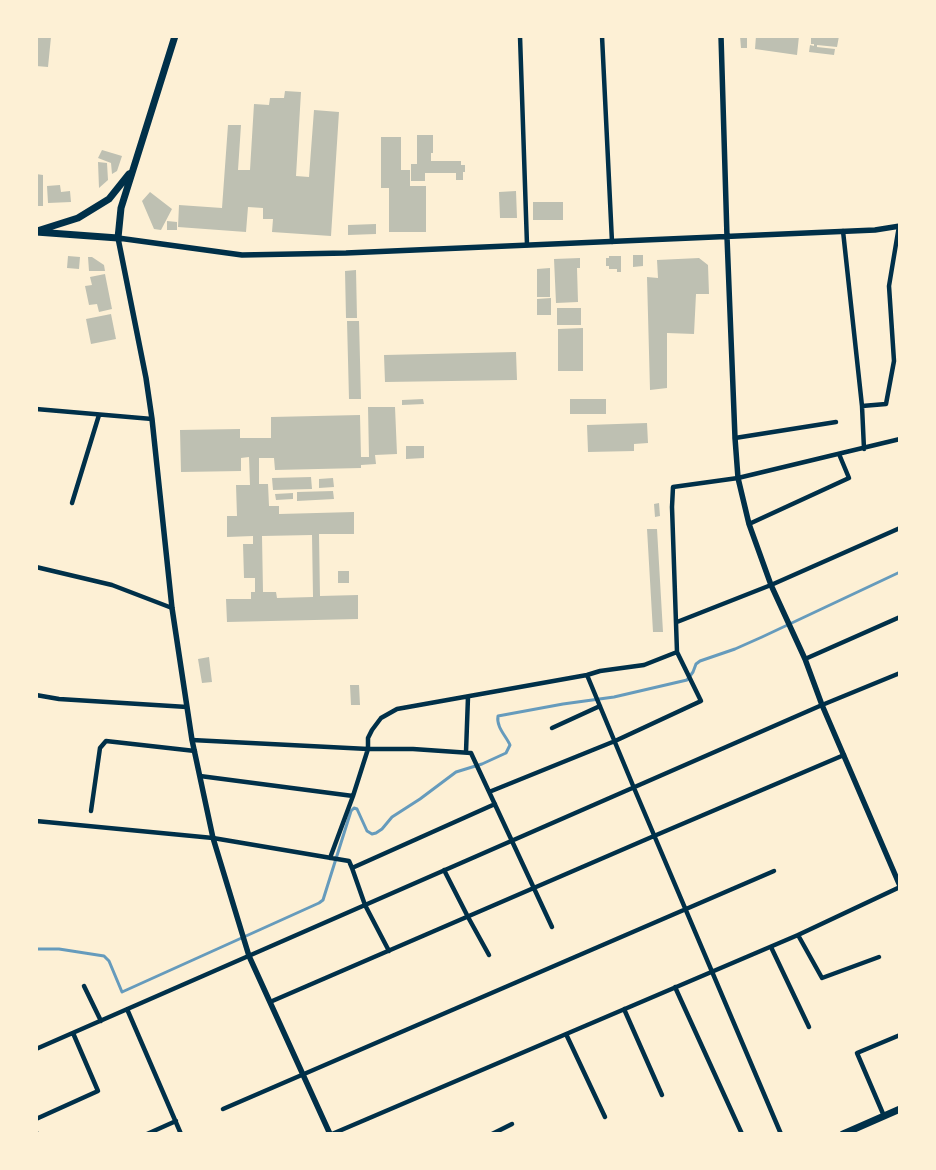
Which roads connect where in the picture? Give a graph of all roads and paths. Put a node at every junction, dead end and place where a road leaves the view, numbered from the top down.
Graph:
1 (175, 36) edge
2 (520, 36) edge
3 (602, 36) edge
4 (721, 36) edge
5 (133, 168) junction
6 (899, 226) edge
7 (843, 231) junction
8 (36, 232) edge
9 (727, 237) junction
10 (118, 238) junction
11 (612, 242) junction
12 (527, 245) junction
13 (862, 406) junction
14 (36, 409) edge
15 (99, 414) junction
16 (152, 419) junction
17 (836, 422) dead end
18 (735, 438) junction
19 (900, 439) edge
20 (864, 449) junction
21 (839, 454) junction
22 (738, 478) junction
23 (72, 503) dead end
24 (749, 524) junction
25 (900, 528) edge
26 (36, 568) edge
27 (771, 585) junction
28 (172, 608) junction
29 (900, 617) edge
30 (677, 622) junction
31 (677, 652) junction
32 (805, 659) junction
33 (900, 673) edge
34 (588, 675) junction
35 (36, 695) edge
36 (468, 697) junction
37 (822, 705) junction
38 (600, 706) junction
39 (187, 707) junction
40 (552, 728) dead end
41 (192, 740) junction
42 (615, 741) junction
43 (368, 749) junction
44 (195, 751) junction
45 (466, 752) junction
46 (844, 755) junction
47 (200, 776) junction
48 (634, 788) junction
49 (489, 792) junction
50 (353, 796) junction
51 (495, 804) junction
52 (91, 810) dead end
53 (36, 821) edge
54 (654, 836) junction
55 (213, 838) junction
56 (512, 841) junction
57 (330, 858) junction
58 (352, 868) junction
59 (444, 870) junction
60 (774, 871) dead end
61 (900, 886) edge
62 (533, 888) junction
63 (365, 905) junction
64 (685, 909) junction
65 (468, 917) junction
66 (552, 927) dead end
67 (798, 935) junction
68 (771, 947) junction
69 (389, 951) junction
70 (489, 955) dead end
71 (249, 956) junction
72 (879, 957) dead end
73 (712, 972) junction
74 (84, 986) dead end
75 (675, 988) junction
76 (270, 1002) junction
77 (127, 1009) junction
78 (624, 1009) junction
79 (101, 1021) junction
80 (809, 1027) dead end
81 (73, 1033) junction
82 (566, 1034) junction
83 (900, 1034) edge
84 (36, 1049) edge
85 (303, 1074) junction
86 (662, 1095) dead end
87 (223, 1109) dead end
88 (900, 1109) edge
89 (884, 1116) junction
90 (606, 1117) dead end
91 (36, 1120) edge
92 (176, 1121) junction
93 (512, 1124) dead end
94 (147, 1134) edge
95 (181, 1134) edge
96 (331, 1134) edge
97 (492, 1134) edge
98 (742, 1134) edge
99 (781, 1134) edge
100 (843, 1134) edge

1 - 5 main road
2 - 12 street
3 - 11 street
4 - 9 street
5 - 8 main road
5 - 10 main road
6 - 7 street
6 - 13 street
7 - 9 street
7 - 13 street
8 - 10 main road
9 - 11 street
9 - 18 street
10 - 12 street
10 - 16 street
11 - 12 street
13 - 20 street
14 - 15 street
15 - 16 street
15 - 23 street
16 - 28 street
17 - 18 street
18 - 22 street
19 - 20 street
20 - 21 street
21 - 22 street
21 - 24 street
22 - 24 street
22 - 30 street
24 - 27 street
25 - 27 street
26 - 28 street
27 - 30 street
27 - 32 street
28 - 39 street
29 - 32 street
30 - 31 street
31 - 34 street
31 - 42 street
32 - 37 street
33 - 37 street
34 - 36 street
34 - 38 street
35 - 39 street
36 - 43 street
36 - 45 street
37 - 46 street
37 - 48 street
38 - 40 street
38 - 42 street
39 - 41 street
41 - 43 street
41 - 44 street
42 - 48 street
42 - 49 street
43 - 45 street
43 - 50 street
44 - 47 street
44 - 52 street
45 - 49 street
46 - 54 street
46 - 61 street
47 - 50 street
47 - 55 street
48 - 54 street
48 - 56 street
49 - 51 street
50 - 57 street
51 - 56 street
51 - 58 street
53 - 55 street
54 - 62 street
54 - 64 street
55 - 57 street
55 - 71 street
56 - 59 street
56 - 62 street
57 - 58 street
58 - 63 street
59 - 63 street
59 - 65 street
60 - 64 street
61 - 67 street
62 - 65 street
62 - 66 street
63 - 69 street
63 - 71 street
64 - 73 street
64 - 85 street
65 - 69 street
65 - 70 street
67 - 68 street
67 - 72 street
68 - 73 street
68 - 80 street
69 - 76 street
71 - 76 street
71 - 77 street
73 - 75 street
73 - 99 street
74 - 79 street
75 - 78 street
75 - 98 street
76 - 85 street
77 - 79 street
77 - 92 street
78 - 82 street
78 - 86 street
79 - 81 street
81 - 84 street
81 - 91 street
82 - 90 street
82 - 96 street
83 - 89 street
85 - 87 street
85 - 96 street
88 - 89 main road
89 - 100 main road
92 - 94 street
92 - 95 street
93 - 97 street

